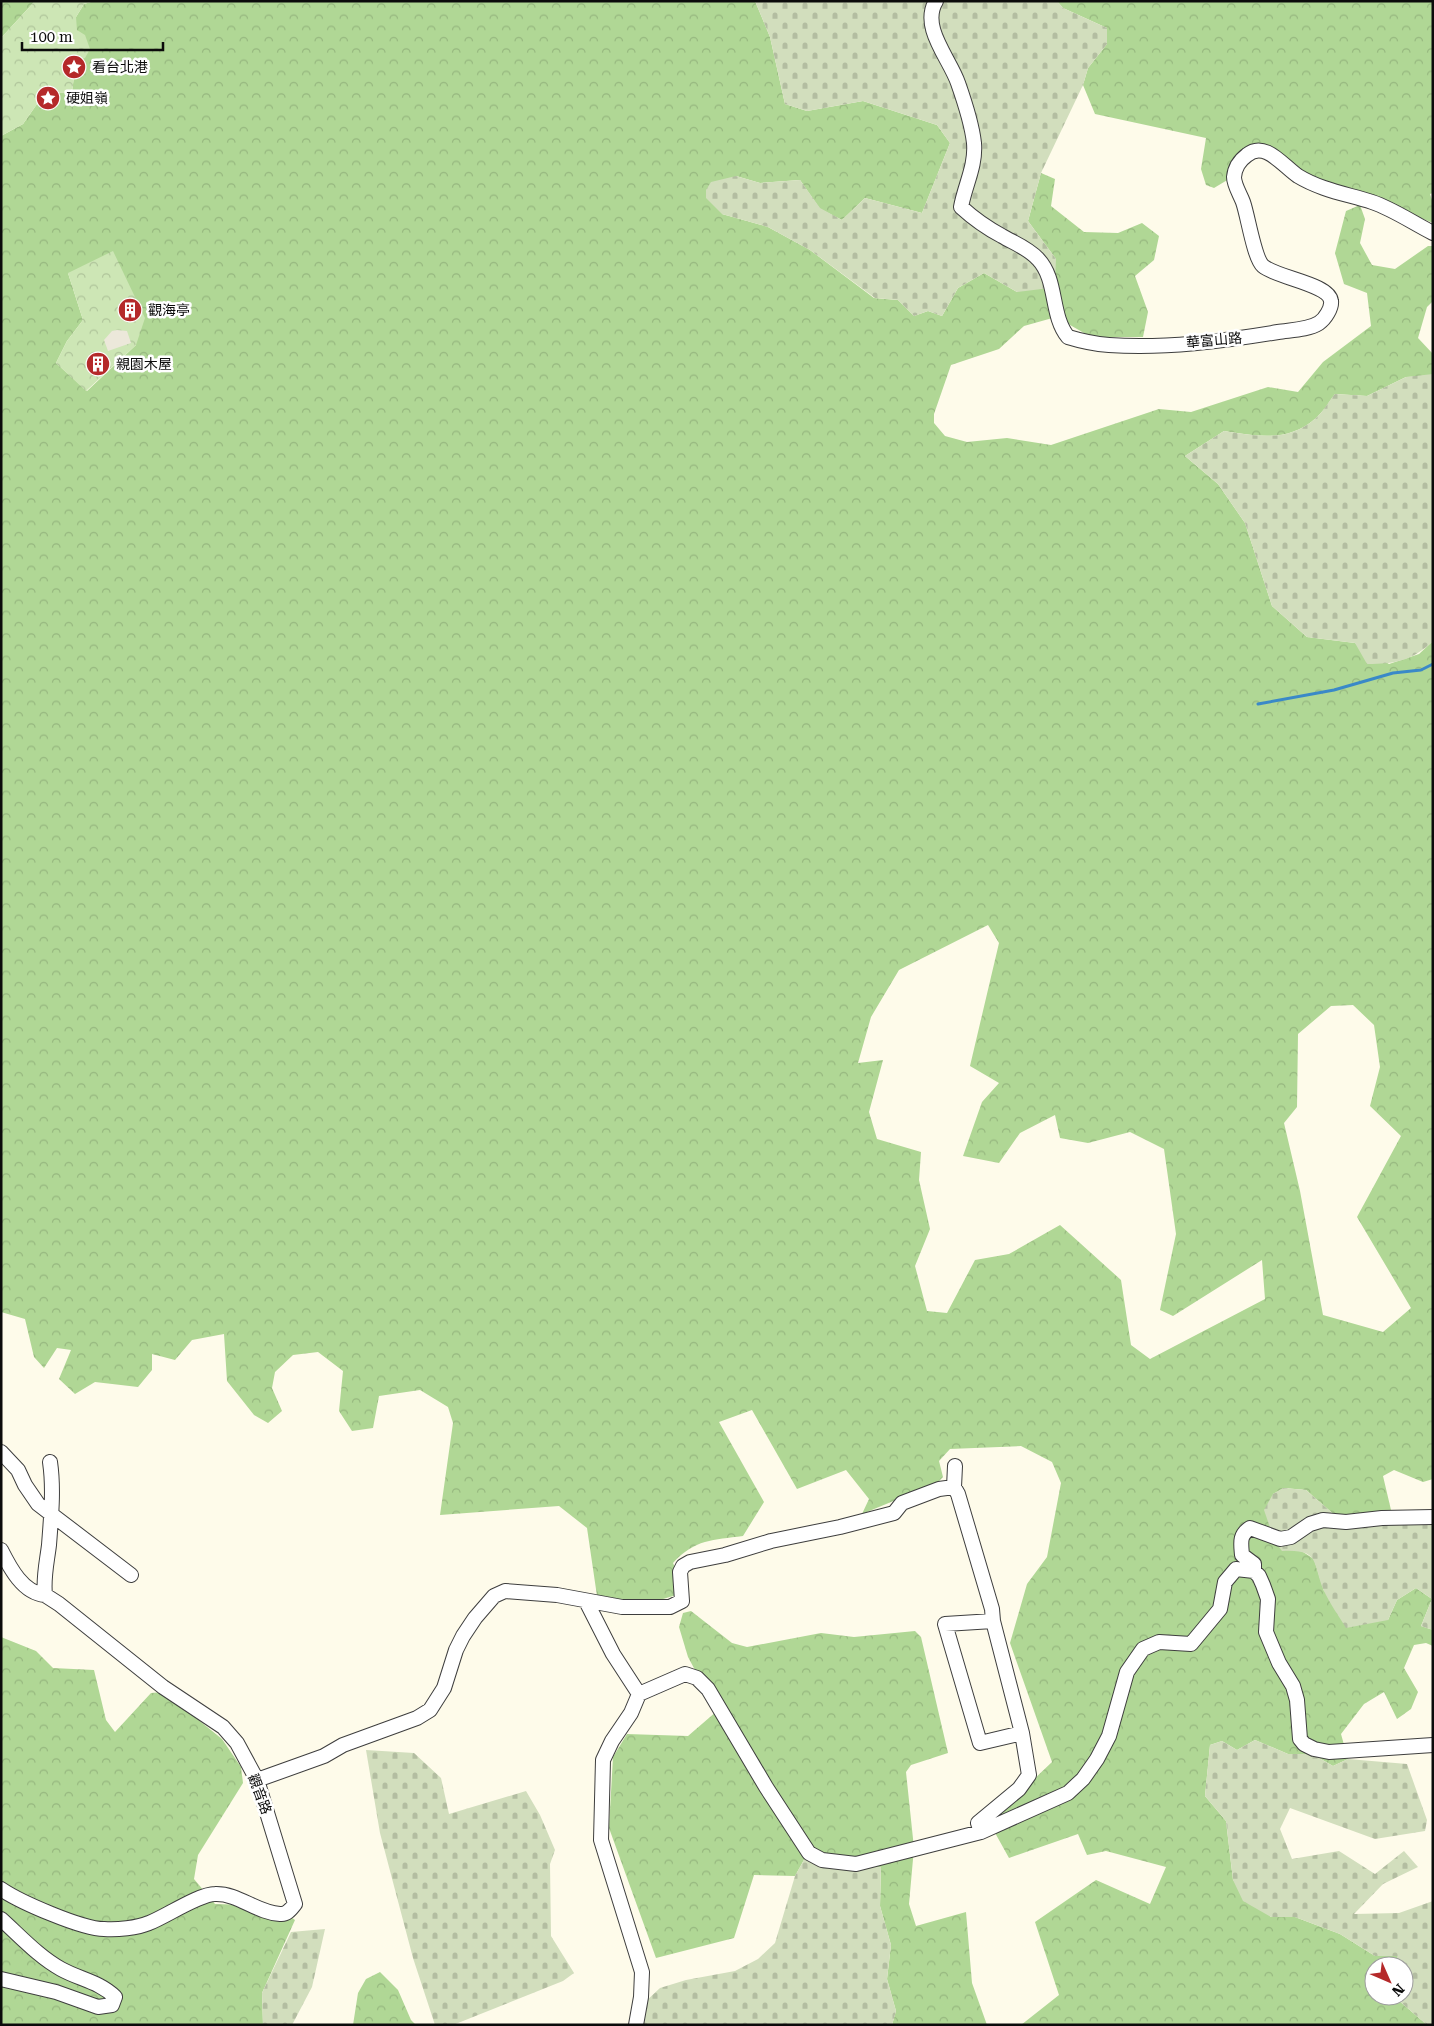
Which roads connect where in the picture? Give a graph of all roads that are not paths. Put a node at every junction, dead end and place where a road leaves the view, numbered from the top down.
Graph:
1 (936, 1) edge
2 (1433, 233) edge
3 (1, 1452) edge
4 (50, 1462) dead end
5 (955, 1466) dead end
6 (954, 1488) junction
7 (50, 1514) junction
8 (1433, 1517) edge
9 (1, 1550) edge
10 (1254, 1571) junction
11 (131, 1575) dead end
12 (44, 1595) junction
13 (586, 1601) junction
14 (992, 1621) junction
15 (639, 1694) junction
16 (1022, 1733) junction
17 (1433, 1745) edge
18 (257, 1780) junction
19 (982, 1832) junction
20 (1, 1889) edge
21 (1, 1919) edge
22 (1, 1979) edge
23 (636, 2025) edge

1 - 2 street, 華富山路
3 - 7 street
4 - 7 street
5 - 6 street
6 - 13 street
6 - 14 street
7 - 11 street
7 - 12 street
8 - 10 street
9 - 12 street, 觀音路
10 - 17 street
10 - 19 street
12 - 18 street, 觀音路
13 - 15 street
13 - 18 street
14 - 16 street
14 - 16 street
15 - 19 street
15 - 23 street
16 - 19 street
18 - 20 street, 觀音路
21 - 22 street

